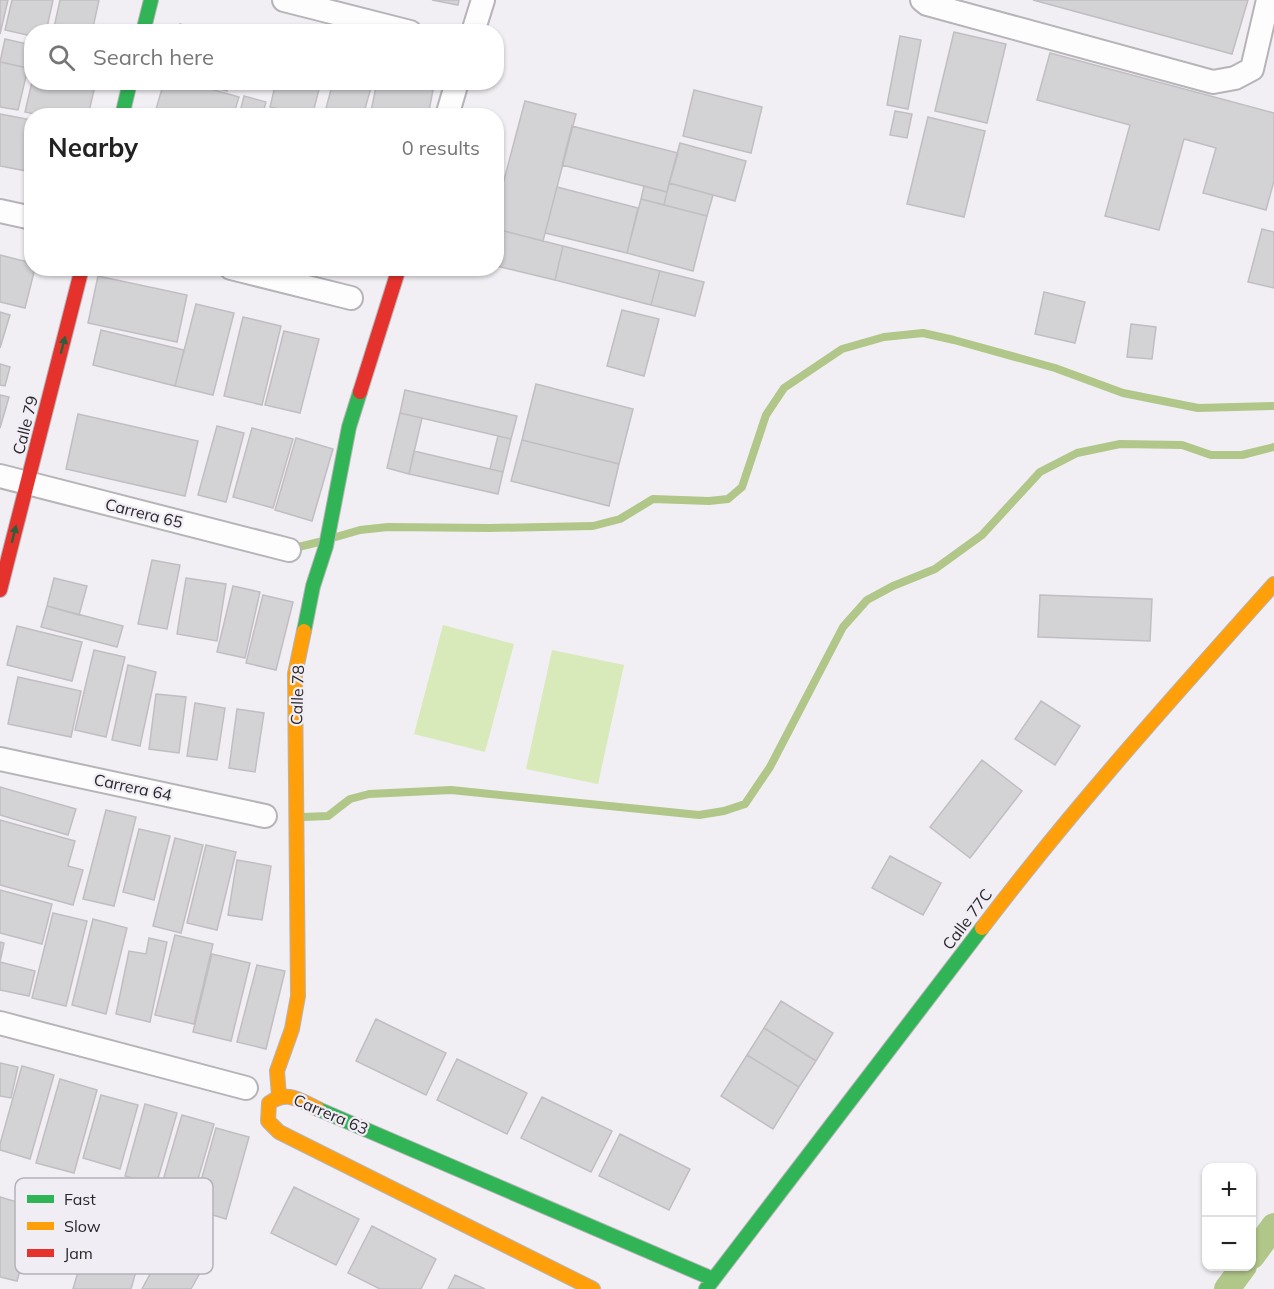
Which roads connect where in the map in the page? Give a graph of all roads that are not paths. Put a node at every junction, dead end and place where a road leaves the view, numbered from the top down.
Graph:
1 (151, 0) edge
2 (284, 0) edge
3 (483, 0) edge
4 (922, 0) edge
5 (1268, 0) edge
6 (145, 24) edge
7 (378, 24) edge
8 (476, 24) edge
9 (128, 90) edge
10 (455, 90) edge
11 (124, 108) edge
12 (449, 108) edge
13 (0, 211) edge
14 (24, 216) edge
15 (80, 276) edge
16 (263, 276) edge
17 (396, 276) edge
18 (351, 298) dead end
19 (0, 476) edge
20 (27, 483) junction
21 (289, 550) dead end
22 (1274, 584) edge
23 (0, 590) edge
24 (0, 759) edge
25 (265, 816) dead end
26 (0, 1023) edge
27 (246, 1088) dead end
28 (279, 1096) junction
29 (710, 1284) edge
30 (593, 1289) edge

1 - 6 street
2 - 7 street
3 - 8 street
4 - 5 street
9 - 11 street
10 - 12 street
13 - 14 street
20 -> 15 street, Calle 79
16 - 18 street
17 - 28 street, Calle 78
19 - 20 street, Carrera 65
20 - 21 street, Carrera 65
23 -> 20 street, Calle 79
22 - 29 street, Calle 77C
24 - 25 street, Carrera 64
26 - 27 street
28 - 29 street, Carrera 63
28 - 30 street, Carrera 63

